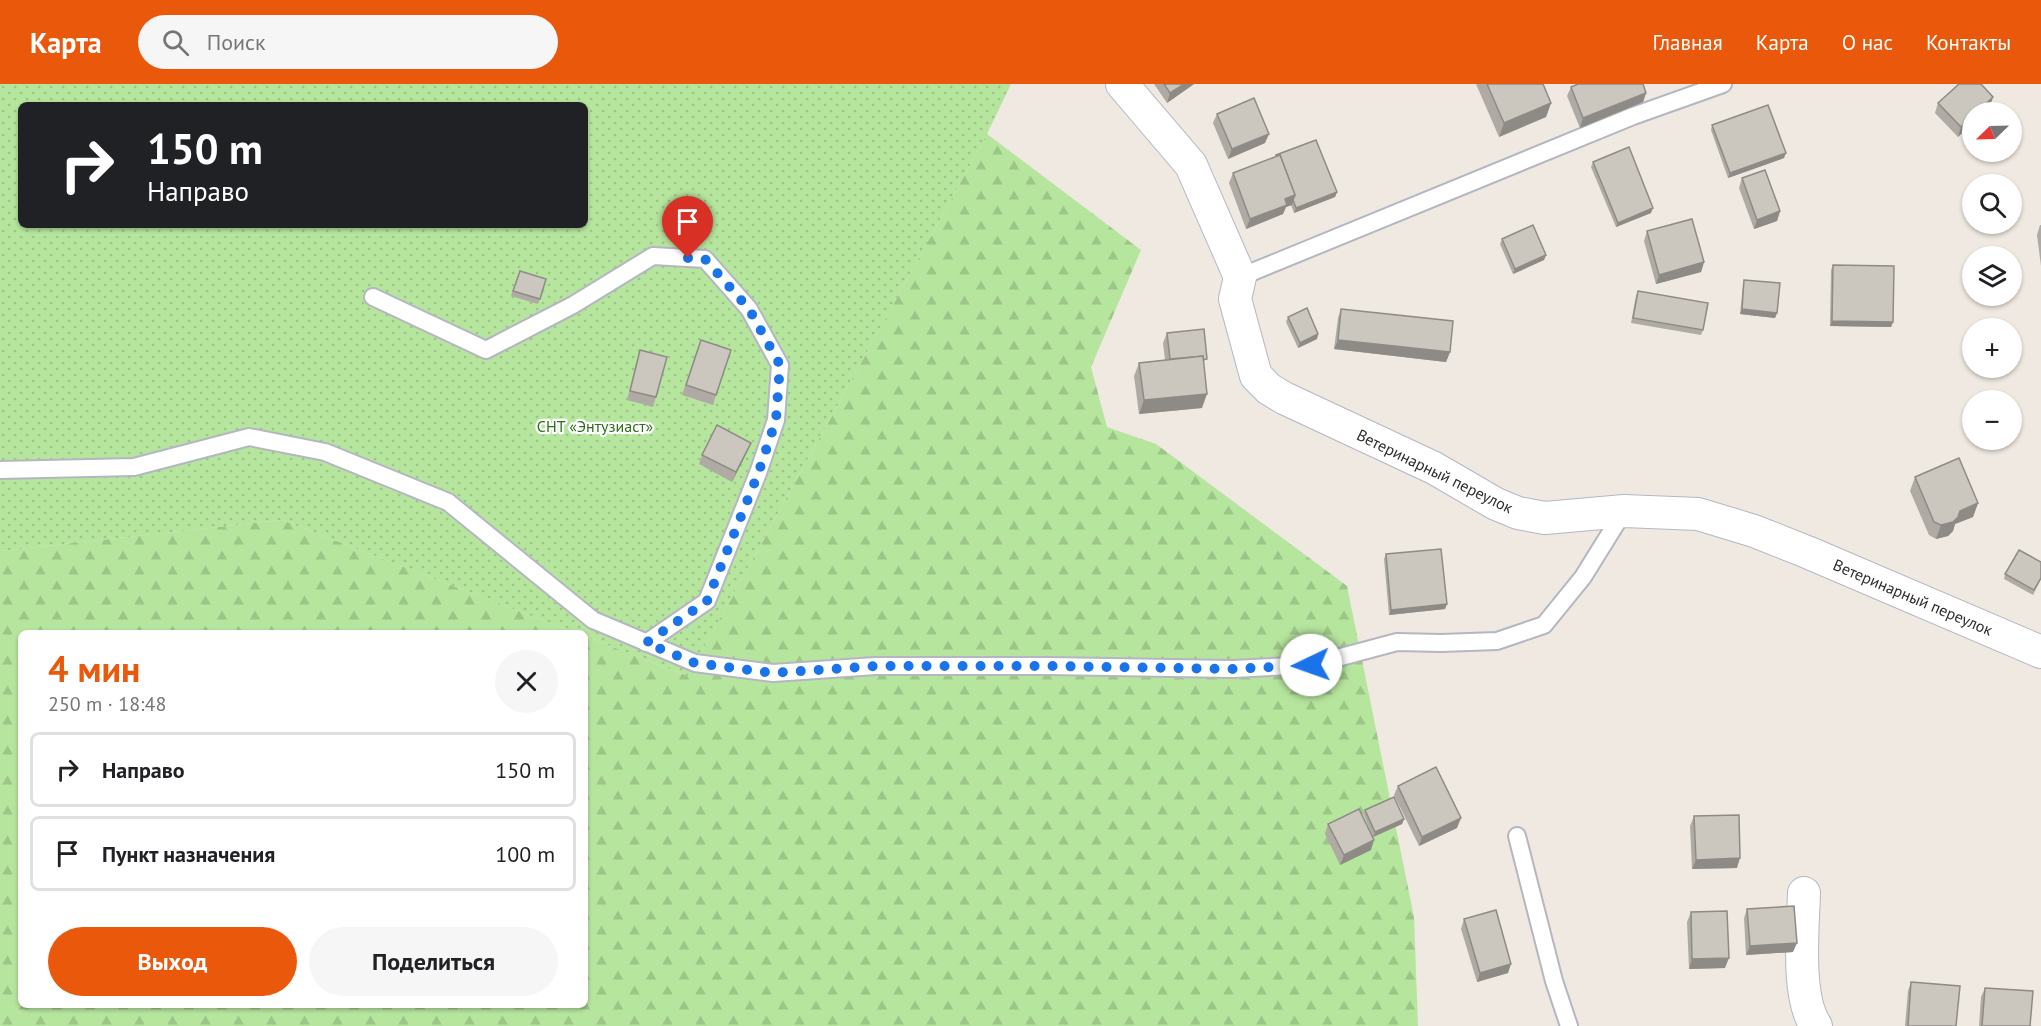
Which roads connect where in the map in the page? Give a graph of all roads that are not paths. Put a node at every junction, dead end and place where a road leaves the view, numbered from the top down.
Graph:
1 (1122, 84) edge
2 (1723, 84) edge
3 (1240, 277) junction
4 (373, 297) dead end
5 (0, 470) edge
6 (1624, 512) junction
7 (646, 643) junction
8 (2041, 652) edge
9 (1517, 836) dead end
10 (1804, 893) dead end
11 (1569, 1026) edge
12 (1816, 1026) edge

1 - 3 street, Ветеринарный переулок
2 - 3 lane
3 - 6 street, Ветеринарный переулок
4 - 7 lane
5 - 7 lane
6 - 7 lane
6 - 8 street, Ветеринарный переулок
9 - 11 lane
10 - 12 street

